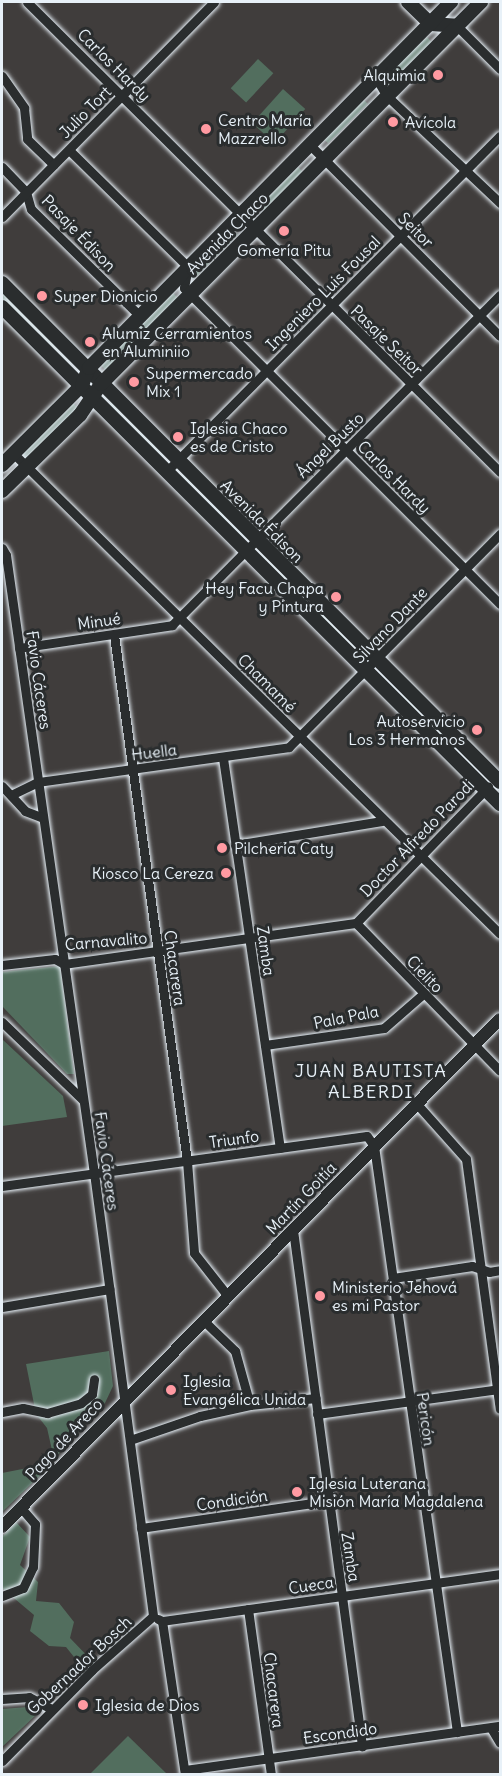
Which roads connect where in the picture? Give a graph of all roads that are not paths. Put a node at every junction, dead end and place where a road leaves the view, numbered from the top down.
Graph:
1 (27, 2) edge
2 (214, 2) edge
3 (408, 2) edge
4 (453, 2) edge
5 (481, 2) edge
6 (431, 24) junction
7 (457, 26) junction
8 (501, 69) edge
9 (2, 76) edge
10 (376, 78) junction
11 (123, 96) junction
12 (387, 96) junction
13 (501, 136) edge
14 (310, 145) junction
15 (69, 150) junction
16 (324, 159) junction
17 (54, 165) junction
18 (2, 167) edge
19 (465, 173) junction
20 (26, 192) junction
21 (501, 203) edge
22 (241, 212) junction
23 (2, 217) edge
24 (256, 227) junction
25 (400, 236) junction
26 (188, 267) junction
27 (2, 283) edge
28 (190, 294) junction
29 (501, 295) edge
30 (331, 306) junction
31 (2, 307) edge
32 (140, 316) junction
33 (480, 316) junction
34 (501, 336) edge
35 (89, 368) junction
36 (267, 371) junction
37 (101, 384) junction
38 (82, 385) junction
39 (413, 386) junction
40 (93, 397) junction
41 (346, 450) junction
42 (13, 453) junction
43 (2, 465) edge
44 (26, 466) junction
45 (172, 466) junction
46 (501, 472) edge
47 (2, 491) edge
48 (501, 534) edge
49 (256, 538) junction
50 (2, 548) edge
51 (247, 551) junction
52 (465, 570) junction
53 (501, 604) edge
54 (181, 618) junction
55 (114, 635) junction
56 (19, 648) junction
57 (378, 659) junction
58 (367, 670) junction
59 (299, 736) junction
60 (223, 759) junction
61 (131, 770) junction
62 (499, 778) edge
63 (38, 782) junction
64 (2, 786) edge
65 (486, 789) junction
66 (10, 795) junction
67 (501, 804) edge
68 (44, 818) junction
69 (382, 821) junction
70 (235, 845) junction
71 (420, 855) junction
72 (356, 923) junction
73 (501, 934) edge
74 (249, 939) junction
75 (157, 952) junction
76 (64, 964) junction
77 (2, 965) edge
78 (423, 994) junction
79 (501, 1018) edge
80 (2, 1022) edge
81 (265, 1045) junction
82 (474, 1045) junction
83 (501, 1071) edge
84 (84, 1100) junction
85 (416, 1103) junction
86 (374, 1146) junction
87 (280, 1148) junction
88 (187, 1161) junction
89 (94, 1173) junction
90 (2, 1186) edge
91 (293, 1230) junction
92 (482, 1269) junction
93 (501, 1270) edge
94 (393, 1278) junction
95 (110, 1289) junction
96 (227, 1295) junction
97 (2, 1307) edge
98 (203, 1320) junction
99 (94, 1379) dead end
100 (499, 1389) edge
101 (124, 1398) junction
102 (316, 1398) junction
103 (408, 1401) junction
104 (250, 1405) junction
105 (501, 1409) edge
106 (2, 1412) edge
107 (317, 1414) junction
108 (130, 1440) junction
109 (327, 1501) junction
110 (21, 1508) junction
111 (2, 1527) edge
112 (141, 1528) junction
113 (501, 1574) edge
114 (436, 1583) junction
115 (2, 1596) edge
116 (342, 1596) junction
117 (248, 1609) junction
118 (158, 1619) junction
119 (2, 1699) edge
120 (52, 1709) junction
121 (496, 1727) edge
122 (457, 1732) junction
123 (501, 1743) edge
124 (362, 1746) junction
125 (267, 1759) junction
126 (2, 1761) edge
127 (185, 1772) edge
128 (271, 1774) edge

1 - 11 street, Carlos Hardy
2 - 11 street, Julio Tort
3 - 6 main road
4 - 6 main road, Avenida Chaco
4 - 7 main road
5 - 7 main road, Avenida Chaco
6 - 7 main road
6 - 10 main road, Avenida Chaco
7 - 8 street
7 - 12 main road, Avenida Chaco
9 - 17 street
10 - 12 street
10 - 14 main road, Avenida Chaco
11 - 15 street, Julio Tort
11 - 22 street, Carlos Hardy
12 - 16 main road, Avenida Chaco
12 - 19 street
13 - 19 street, Ingeniero Luis Fousal
14 - 16 street, Seitor
14 - 22 main road, Avenida Chaco
15 - 17 street, Julio Tort
15 - 26 street
16 - 24 main road, Avenida Chaco
16 - 25 street, Seitor
17 - 20 street, Julio Tort
18 - 20 street, Pasaje Édison
19 - 21 street
19 - 25 street, Ingeniero Luis Fousal
20 - 23 street, Julio Tort
20 - 32 street, Pasaje Édison
22 - 24 street, Carlos Hardy
22 - 26 main road, Avenida Chaco
24 - 28 main road, Avenida Chaco
24 - 30 street, Pasaje Seitor
25 - 30 street, Ingeniero Luis Fousal
25 - 33 street, Seitor
26 - 28 street
26 - 32 main road, Avenida Chaco
27 - 35 main road, Avenida Édison
28 - 36 street, Carlos Hardy
28 - 37 main road, Avenida Chaco
29 - 33 street, Ángel Busto
30 - 36 street, Ingeniero Luis Fousal
30 - 39 street, Pasaje Seitor
31 - 38 main road, Avenida Édison
32 - 35 main road, Avenida Chaco
33 - 34 street, Seitor
33 - 39 street, Ángel Busto
35 - 37 main road, Avenida Édison
35 - 38 main road, Avenida Chaco
36 - 41 street, Carlos Hardy
36 - 45 street, Ingeniero Luis Fousal
37 - 40 main road, Avenida Chaco
37 - 45 main road, Avenida Édison
38 - 40 main road, Avenida Édison
38 - 42 main road, Avenida Chaco
39 - 41 street, Ángel Busto
39 - 46 street, Pasaje Seitor
40 - 44 main road, Avenida Chaco
40 - 45 main road, Avenida Édison
41 - 49 street, Ángel Busto
41 - 52 street, Carlos Hardy
42 - 43 main road, Avenida Chaco
42 - 44 street, Chamamé
44 - 47 main road, Avenida Chaco
44 - 54 street, Chamamé
45 - 49 main road, Avenida Édison
45 - 51 main road, Avenida Édison
48 - 52 street, Silvano Dante
49 - 51 street, Ángel Busto
49 - 57 main road, Avenida Édison
50 - 56 street, Favio Cáceres
51 - 54 street, Ángel Busto
51 - 58 main road, Avenida Édison
52 - 53 street, Carlos Hardy
52 - 57 street, Silvano Dante
54 - 55 street, Minué
54 - 59 street, Chamamé
55 - 56 street, Minué
55 - 61 street, Chacarera
56 - 63 street, Favio Cáceres
57 - 58 street, Silvano Dante
57 - 62 main road, Avenida Édison
58 - 59 street, Silvano Dante
58 - 65 main road, Avenida Édison
59 - 60 street, Huella
59 - 69 street, Chamamé
60 - 61 street, Huella
60 - 70 street, Zamba
61 - 63 street, Huella
61 - 75 street, Chacarera
62 - 65 street, Doctor Alfredo Parodi
63 - 66 street, Huella
63 - 68 street, Favio Cáceres
64 - 66 street
65 - 67 main road, Avenida Édison
65 - 71 street, Doctor Alfredo Parodi
66 - 68 street
68 - 76 street, Favio Cáceres
69 - 70 street
69 - 71 street, Chamamé
70 - 74 street, Zamba
71 - 72 street, Doctor Alfredo Parodi
71 - 73 street, Chamamé
72 - 74 street, Carnavalito
72 - 78 street, Cielito
74 - 75 street, Carnavalito
74 - 81 street, Zamba
75 - 76 street, Carnavalito
75 - 88 street, Chacarera
76 - 77 street, Carnavalito
76 - 84 street, Favio Cáceres
78 - 81 street, Pala Pala
78 - 82 street, Cielito
79 - 82 street, Martín Goitía
80 - 84 street
81 - 87 street, Zamba
82 - 83 street, Cielito
82 - 85 street, Martín Goitía
84 - 89 street, Favio Cáceres
85 - 86 street, Martín Goitía
85 - 92 street
86 - 87 street, Triunfo
86 - 91 street, Martín Goitía
86 - 94 street, Pericón
87 - 88 street, Triunfo
88 - 89 street, Triunfo
88 - 96 street, Chacarera
89 - 90 street, Triunfo
89 - 95 street, Favio Cáceres
91 - 96 street, Martín Goitía
91 - 102 street, Zamba
92 - 93 street
92 - 94 street
92 - 100 street
94 - 103 street, Pericón
95 - 97 street
95 - 101 street, Favio Cáceres
96 - 98 street, Martín Goitía
98 - 101 street, Martín Goitía
98 - 104 street
99 - 106 street
100 - 103 street
100 - 105 street
101 - 108 street, Favio Cáceres
101 - 110 street, Pago de Areco
102 - 104 street
102 - 107 street, Zamba
103 - 107 street
103 - 114 street, Pericón
104 - 108 street
107 - 109 street, Zamba
108 - 112 street, Favio Cáceres
109 - 112 street, Condición
109 - 116 street, Zamba
110 - 111 street, Pago de Areco
110 - 115 street
112 - 118 street, Favio Cáceres
113 - 114 street, Cueca
114 - 116 street, Cueca
114 - 122 street, Pericón
116 - 117 street, Cueca
116 - 124 street, Zamba
117 - 118 street, Cueca
117 - 125 street, Chacarera
118 - 120 street, Gobernador Bosch
118 - 127 street, Favio Cáceres
119 - 120 street
120 - 126 street, Gobernador Bosch
121 - 122 street, Escondido
121 - 123 street
122 - 124 street, Escondido
124 - 125 street, Escondido
125 - 127 street, Escondido
125 - 128 street, Chacarera

